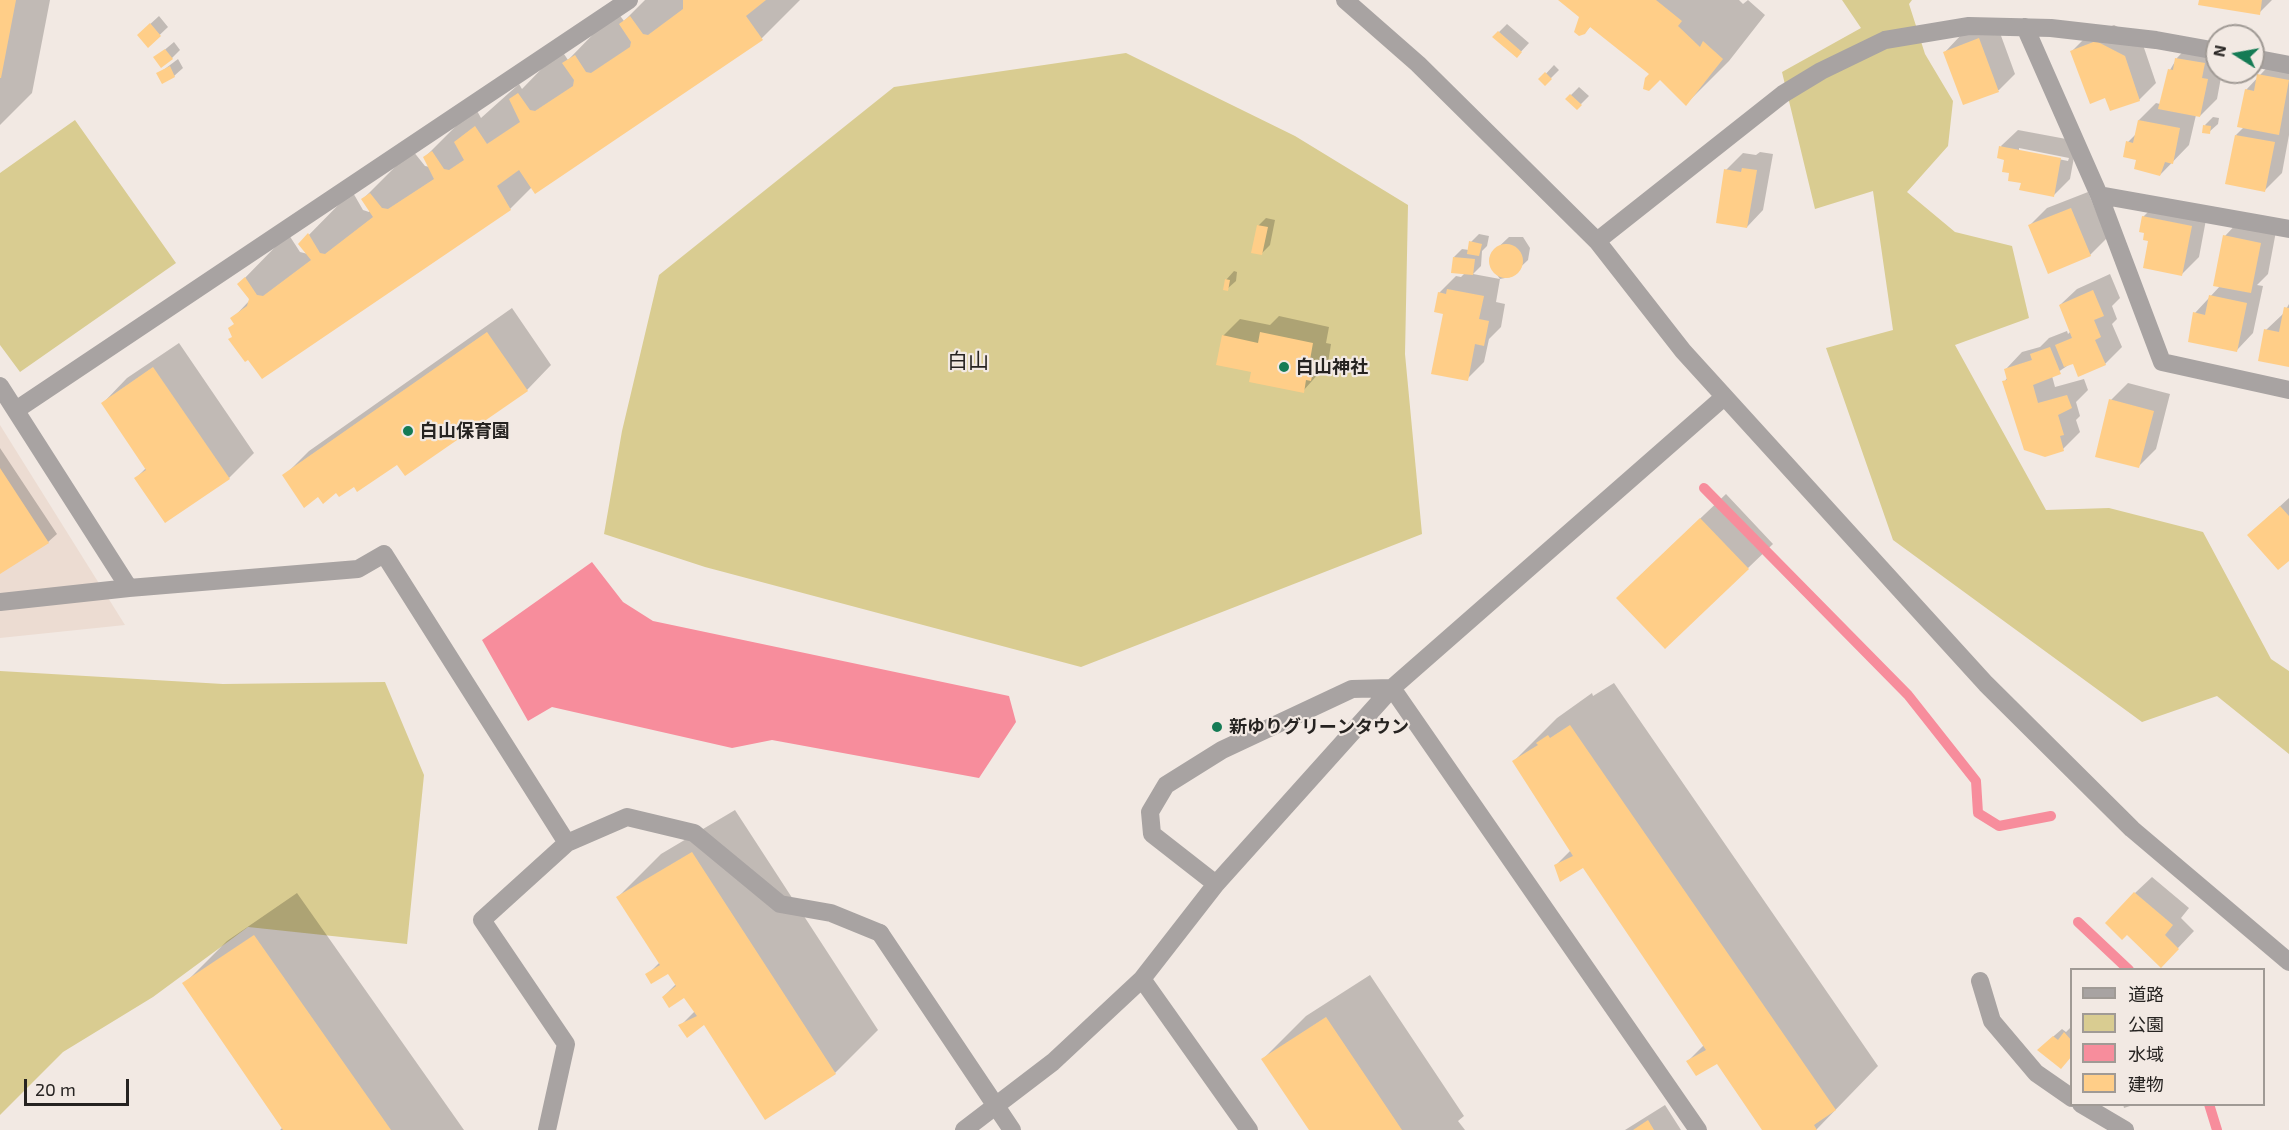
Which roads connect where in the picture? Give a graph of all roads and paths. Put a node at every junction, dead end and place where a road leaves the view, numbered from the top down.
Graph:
1 (629, 0) edge
2 (1351, 2) edge
3 (2025, 27) junction
4 (2205, 49) edge
5 (2265, 60) edge
6 (2289, 65) edge
7 (2099, 195) junction
8 (2289, 229) edge
9 (1597, 241) junction
10 (0, 386) edge
11 (2289, 390) edge
12 (1724, 397) junction
13 (16, 410) junction
14 (129, 588) junction
15 (0, 602) edge
16 (1392, 688) junction
17 (567, 843) junction
18 (1216, 884) junction
19 (2289, 962) edge
20 (1142, 979) junction
21 (1980, 981) dead end
22 (2070, 1097) edge
23 (2084, 1106) edge
24 (547, 1130) edge
25 (964, 1130) edge
26 (1012, 1130) edge
27 (1249, 1130) edge
28 (1698, 1130) edge
29 (2125, 1130) edge

1 - 13 street
2 - 9 street
3 - 4 street
3 - 7 street
3 - 9 street
5 - 6 street
7 - 8 street
7 - 11 street
9 - 12 street
10 - 13 street
12 - 16 street
12 - 19 street
13 - 14 street
14 - 15 street
14 - 17 street
16 - 18 street
16 - 18 street
16 - 28 street
17 - 24 street
17 - 26 street, bridge
18 - 20 street
20 - 25 street
20 - 27 street
21 - 22 street
23 - 29 street

